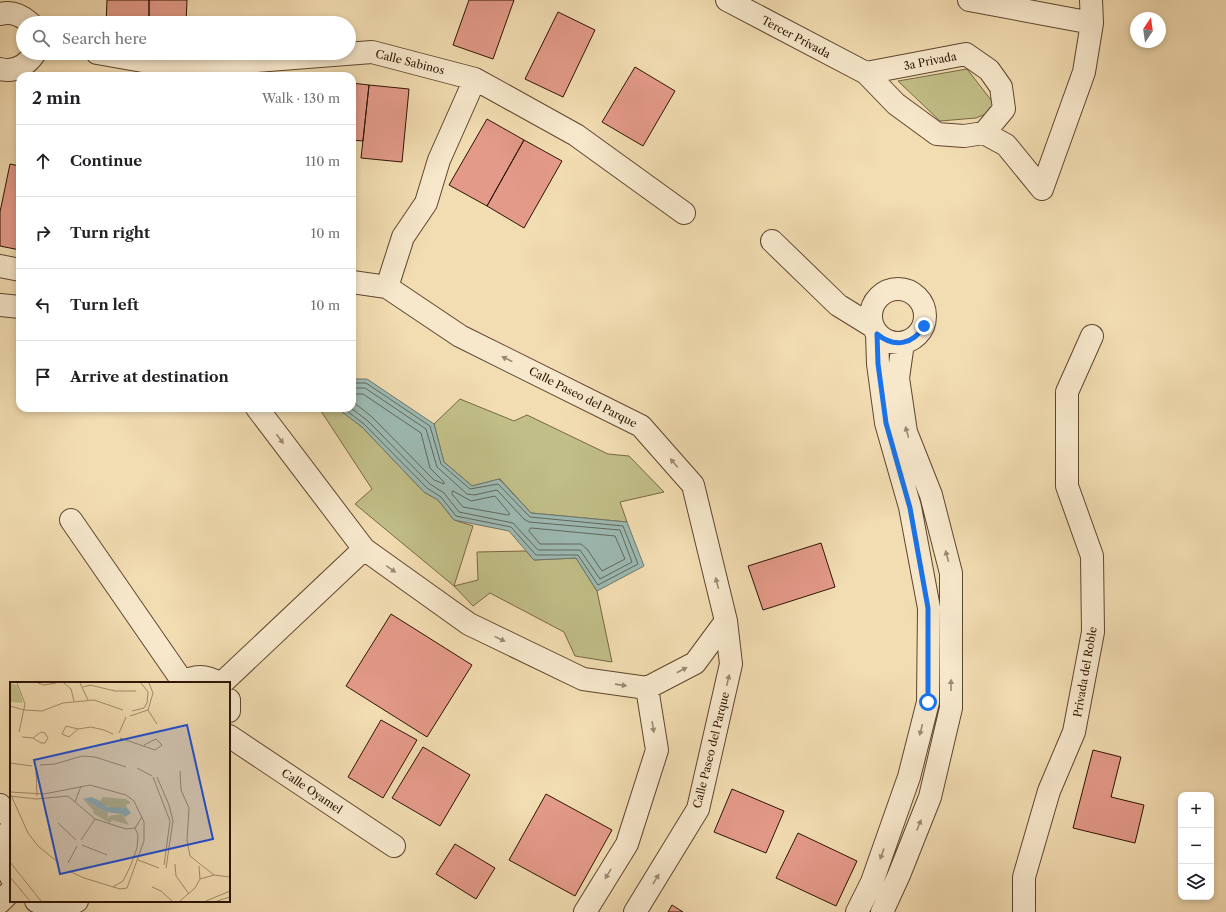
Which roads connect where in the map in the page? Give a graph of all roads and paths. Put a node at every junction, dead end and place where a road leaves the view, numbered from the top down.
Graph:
1 (727, 0) edge
2 (969, 0) edge
3 (1091, 0) edge
4 (1092, 23) junction
5 (356, 53) edge
6 (31, 60) edge
7 (137, 60) edge
8 (269, 60) edge
9 (1, 73) edge
10 (866, 73) junction
11 (475, 79) junction
12 (984, 133) junction
13 (684, 213) dead end
14 (772, 241) dead end
15 (0, 266) edge
16 (16, 269) edge
17 (356, 283) edge
18 (387, 287) junction
19 (0, 305) edge
20 (16, 307) edge
21 (874, 330) junction
22 (1092, 336) dead end
23 (903, 343) junction
24 (260, 412) edge
25 (71, 520) dead end
26 (364, 549) junction
27 (726, 621) junction
28 (182, 682) edge
29 (184, 682) edge
30 (217, 682) edge
31 (223, 682) edge
32 (647, 688) junction
33 (230, 737) edge
34 (0, 805) edge
35 (10, 818) edge
36 (10, 831) edge
37 (394, 846) dead end
38 (10, 874) edge
39 (10, 892) edge
40 (0, 902) edge
41 (39, 902) edge
42 (81, 905) edge
43 (585, 912) edge
44 (635, 912) edge
45 (857, 912) edge
46 (882, 912) edge
47 (1024, 912) edge

1 - 10 street, Tercer Privada
2 - 4 street
3 - 4 street
4 - 12 street
5 - 11 street, Calle Sabinos
6 - 9 street
7 - 8 street, Calle Sabinos
10 - 12 street
10 - 12 street, 3a Privada
11 - 13 street, Calle Sabinos
11 - 18 street
14 - 21 street
15 - 16 street
17 - 18 street, Calle Paseo del Parque
27 -> 18 street, Calle Paseo del Parque
19 - 20 street
21 - 23 street
21 - 23 street
21 -> 45 street
22 - 47 street, Privada del Roble
46 -> 23 street
24 -> 26 street
25 - 28 street
26 - 31 street
26 -> 32 street
32 -> 27 street
44 -> 27 street, Calle Paseo del Parque
29 - 30 street
32 -> 43 street
33 - 37 street, Calle Oyamel
34 - 35 street
36 - 38 street
39 - 40 street
41 - 42 street

